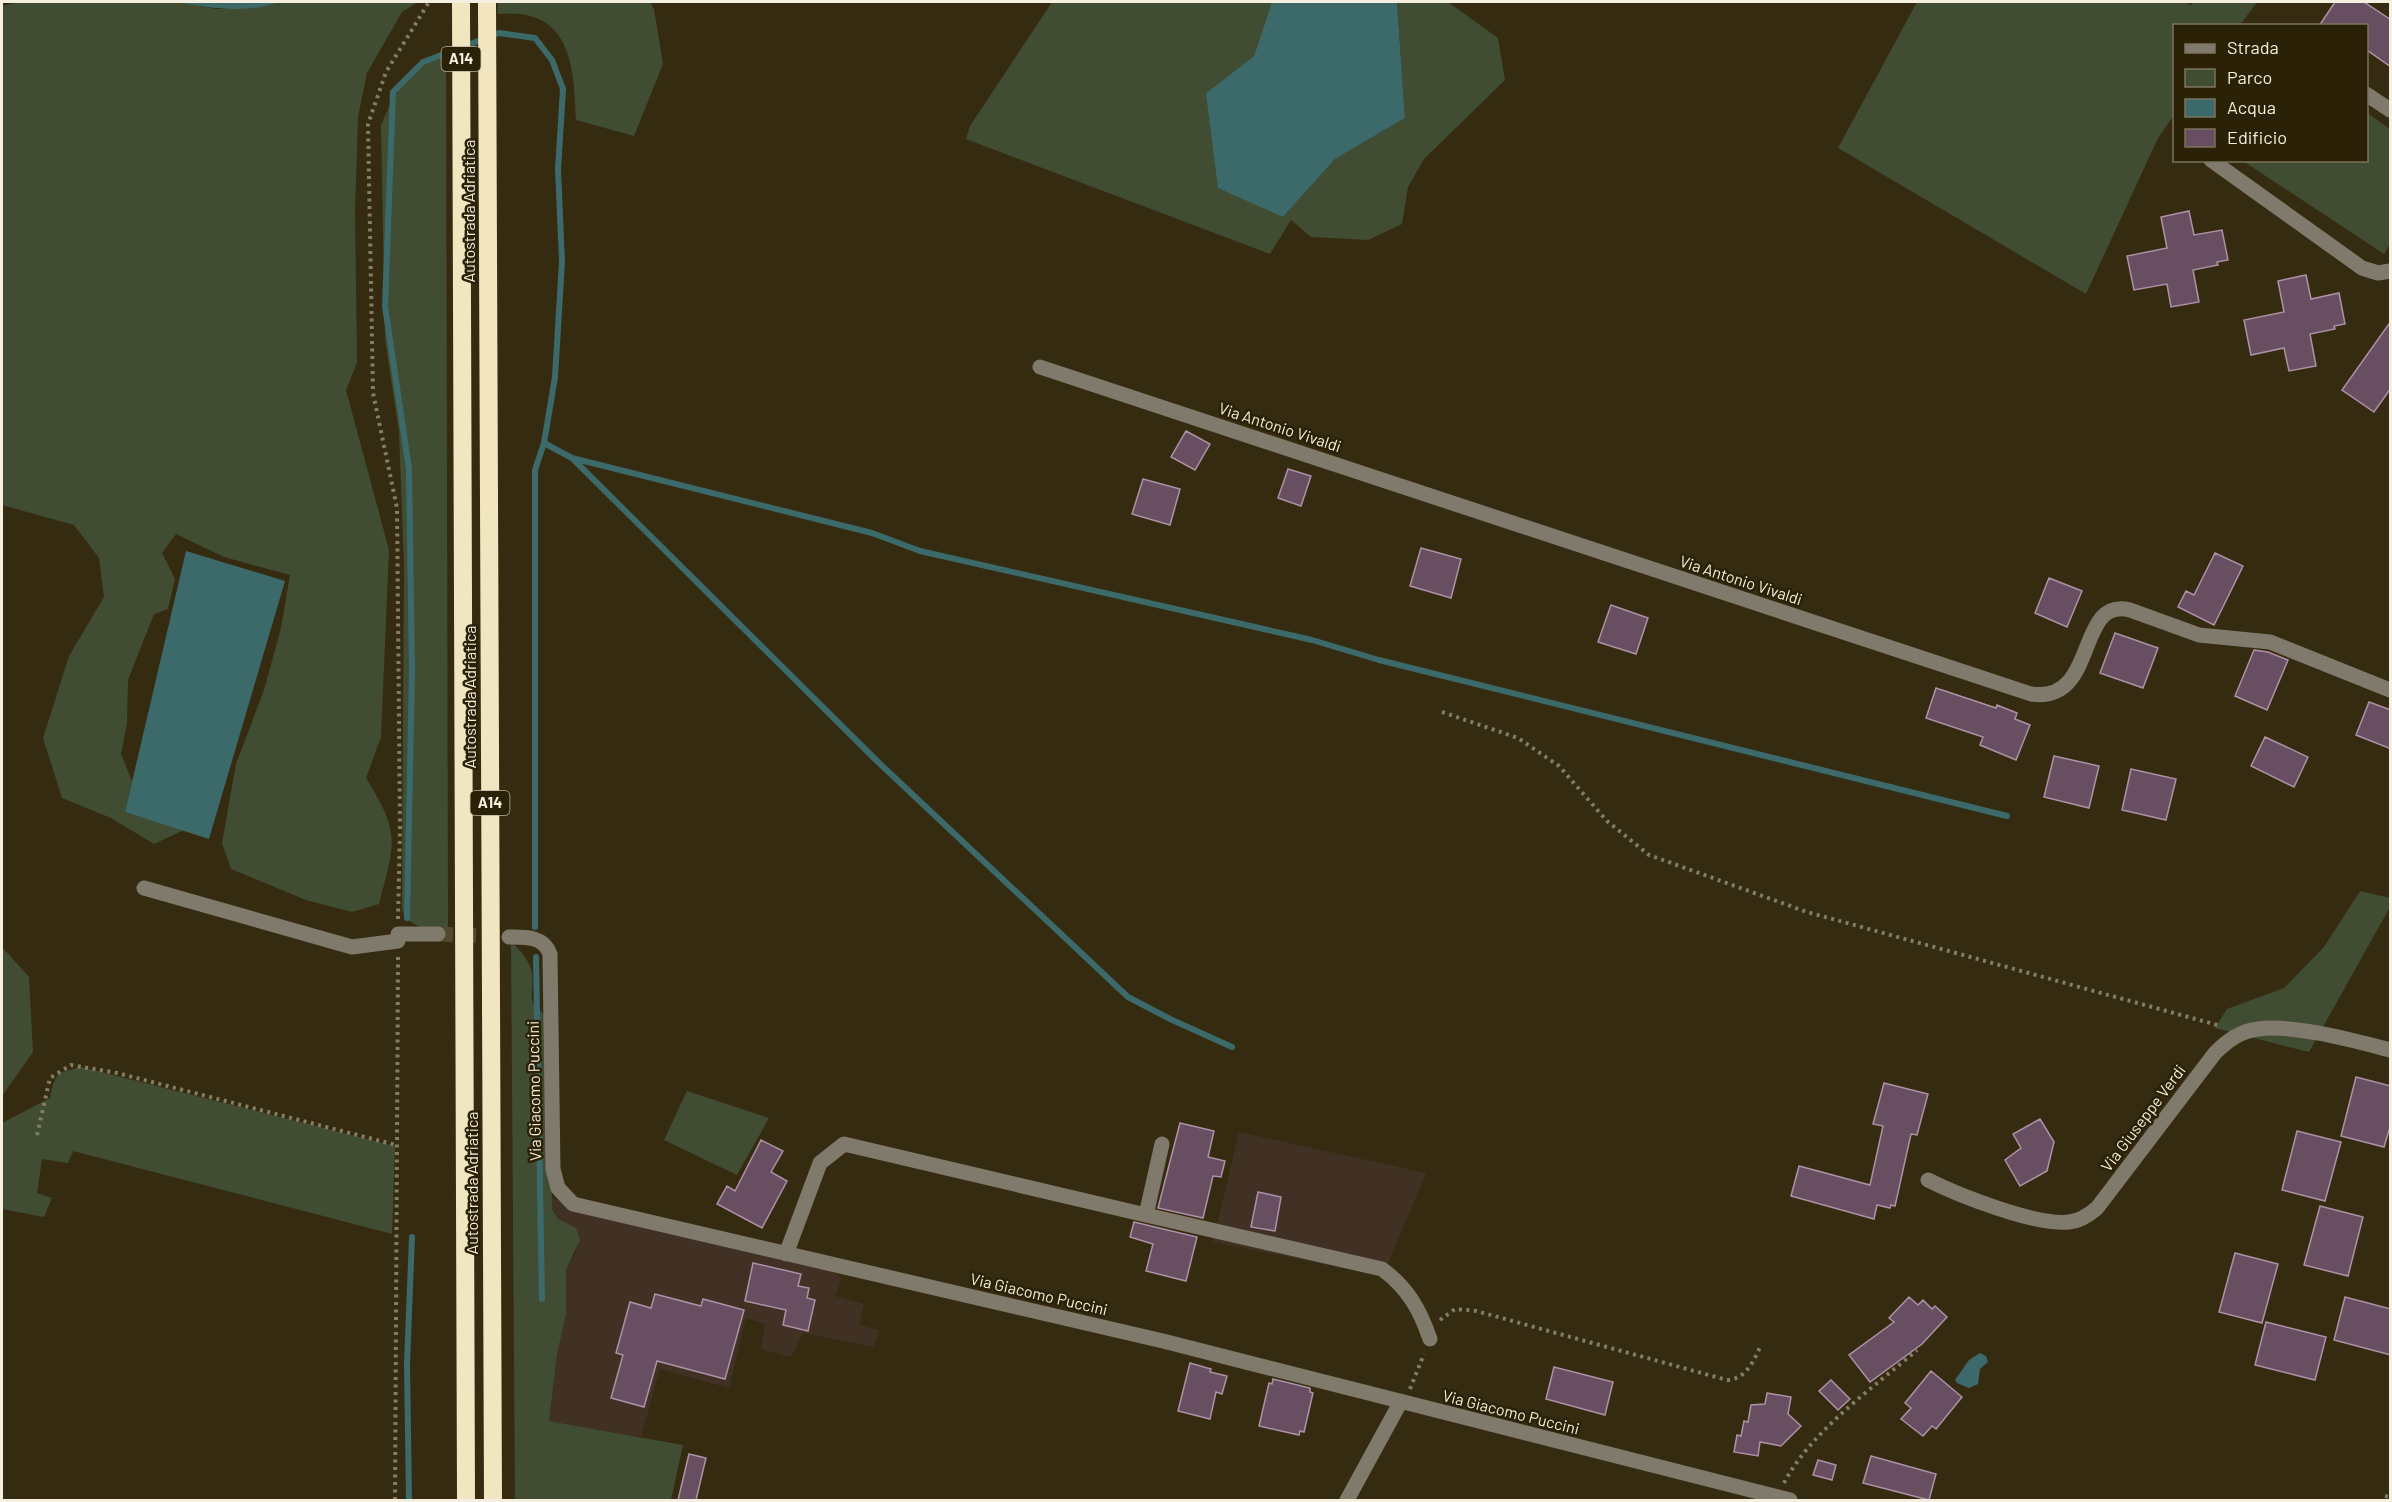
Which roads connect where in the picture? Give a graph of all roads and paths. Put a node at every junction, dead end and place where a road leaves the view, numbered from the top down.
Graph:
1 (429, 2) edge
2 (461, 2) edge
3 (487, 2) edge
4 (2368, 95) edge
5 (2391, 110) edge
6 (2214, 162) edge
7 (2391, 271) edge
8 (1040, 367) dead end
9 (2391, 690) edge
10 (1442, 712) dead end
11 (144, 888) dead end
12 (438, 934) tunnel mouth
13 (509, 937) tunnel mouth
14 (398, 938) junction
15 (2245, 1032) junction
16 (2391, 1050) edge
17 (37, 1135) dead end
18 (396, 1144) junction
19 (1162, 1144) dead end
20 (1928, 1180) dead end
21 (1146, 1215) junction
22 (786, 1254) junction
23 (1430, 1340) junction
24 (1760, 1347) dead end
25 (1917, 1350) dead end
26 (1402, 1403) junction
27 (2385, 1496) dead end
28 (2391, 1497) edge
29 (1783, 1499) edge
30 (395, 1500) edge
31 (466, 1500) edge
32 (492, 1500) edge
33 (1347, 1500) edge

1 - 14 path
2 - 31 highway, Autostrada Adriatica / A14
3 - 32 highway, Autostrada Adriatica / A14
4 - 5 street
6 - 7 street
8 - 9 street, Via Antonio Vivaldi
10 - 15 path
11 - 14 street
12 - 14 street
13 - 22 street, Via Giacomo Puccini
14 - 18 path
15 - 16 street, Via Giuseppe Verdi
15 - 20 street, Via Giuseppe Verdi
17 - 18 path
18 - 30 path
19 - 21 street
21 - 22 street
21 - 23 street
22 - 26 street, Via Giacomo Puccini
23 - 24 path
23 - 26 path
25 - 29 path
26 - 29 street, Via Giacomo Puccini
26 - 33 street
27 - 28 path

